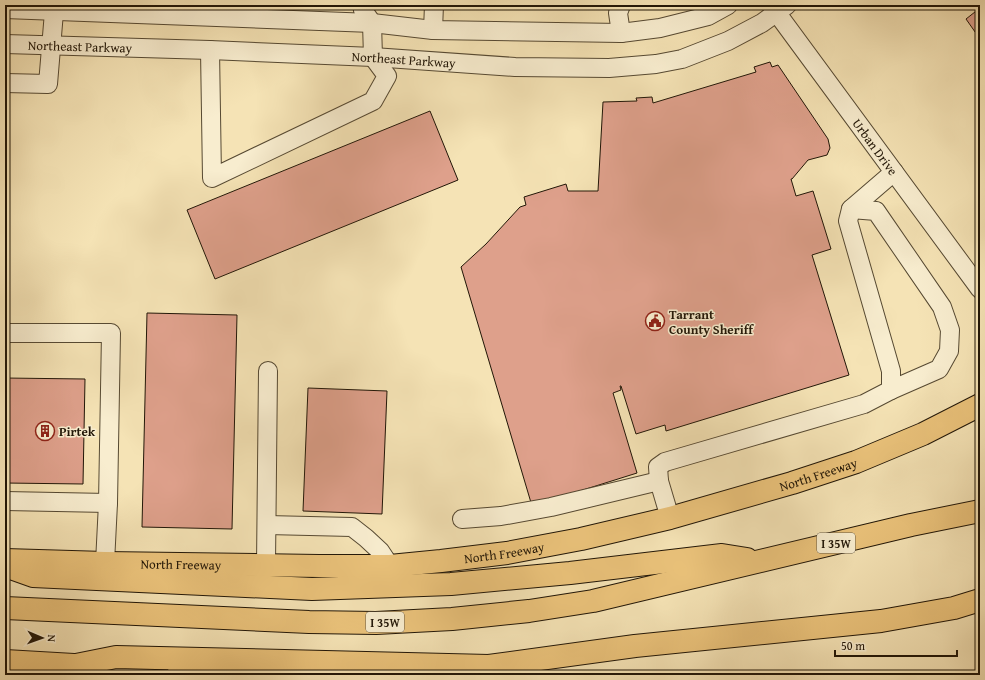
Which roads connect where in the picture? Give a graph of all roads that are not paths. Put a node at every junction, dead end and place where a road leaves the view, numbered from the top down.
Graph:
1 (362, 5) edge
2 (434, 5) edge
3 (621, 5) edge
4 (728, 5) edge
5 (54, 8) edge
6 (778, 8) edge
7 (5, 9) edge
8 (708, 10) edge
9 (372, 23) junction
10 (433, 30) junction
11 (620, 33) junction
12 (5, 44) edge
13 (51, 45) junction
14 (210, 50) junction
15 (373, 58) junction
16 (5, 83) edge
17 (894, 172) junction
18 (851, 209) junction
19 (980, 289) edge
20 (5, 334) edge
21 (268, 371) dead end
22 (891, 390) junction
23 (980, 405) edge
24 (659, 481) junction
25 (5, 501) edge
26 (108, 503) junction
27 (980, 510) edge
28 (670, 518) junction
29 (462, 519) dead end
30 (267, 525) junction
31 (5, 560) edge
32 (760, 561) junction
33 (105, 563) junction
34 (266, 564) junction
35 (5, 566) edge
36 (390, 566) junction
37 (980, 600) edge
38 (5, 608) edge
39 (5, 661) edge
40 (76, 665) junction
41 (218, 675) edge

1 - 9 street
2 - 10 street
3 - 11 street
4 - 8 street
5 - 7 street
5 - 9 street
5 - 13 street
6 - 15 street, Northeast Parkway
6 - 17 street, Urban Drive
8 - 11 street
9 - 10 street
9 - 15 street
10 - 11 street
12 - 13 street, Northeast Parkway
13 - 14 street, Northeast Parkway
13 - 16 street
14 - 15 street, Northeast Parkway
14 - 15 street
17 - 18 street
17 - 19 street, Urban Drive
18 - 22 street
18 - 22 street
20 - 26 street
21 - 30 street
22 - 24 street
23 - 28 main road, North Freeway
24 - 28 street
24 - 29 street
25 - 26 street
26 - 33 street
27 - 32 main road, I 35W
28 - 36 main road, North Freeway
30 - 34 street
30 - 36 street
31 - 33 main road, North Freeway
32 - 35 main road
32 - 38 main road, I 35W
33 - 34 main road, North Freeway
34 - 36 main road, North Freeway
37 - 40 main road
39 - 40 main road
40 - 41 main road

